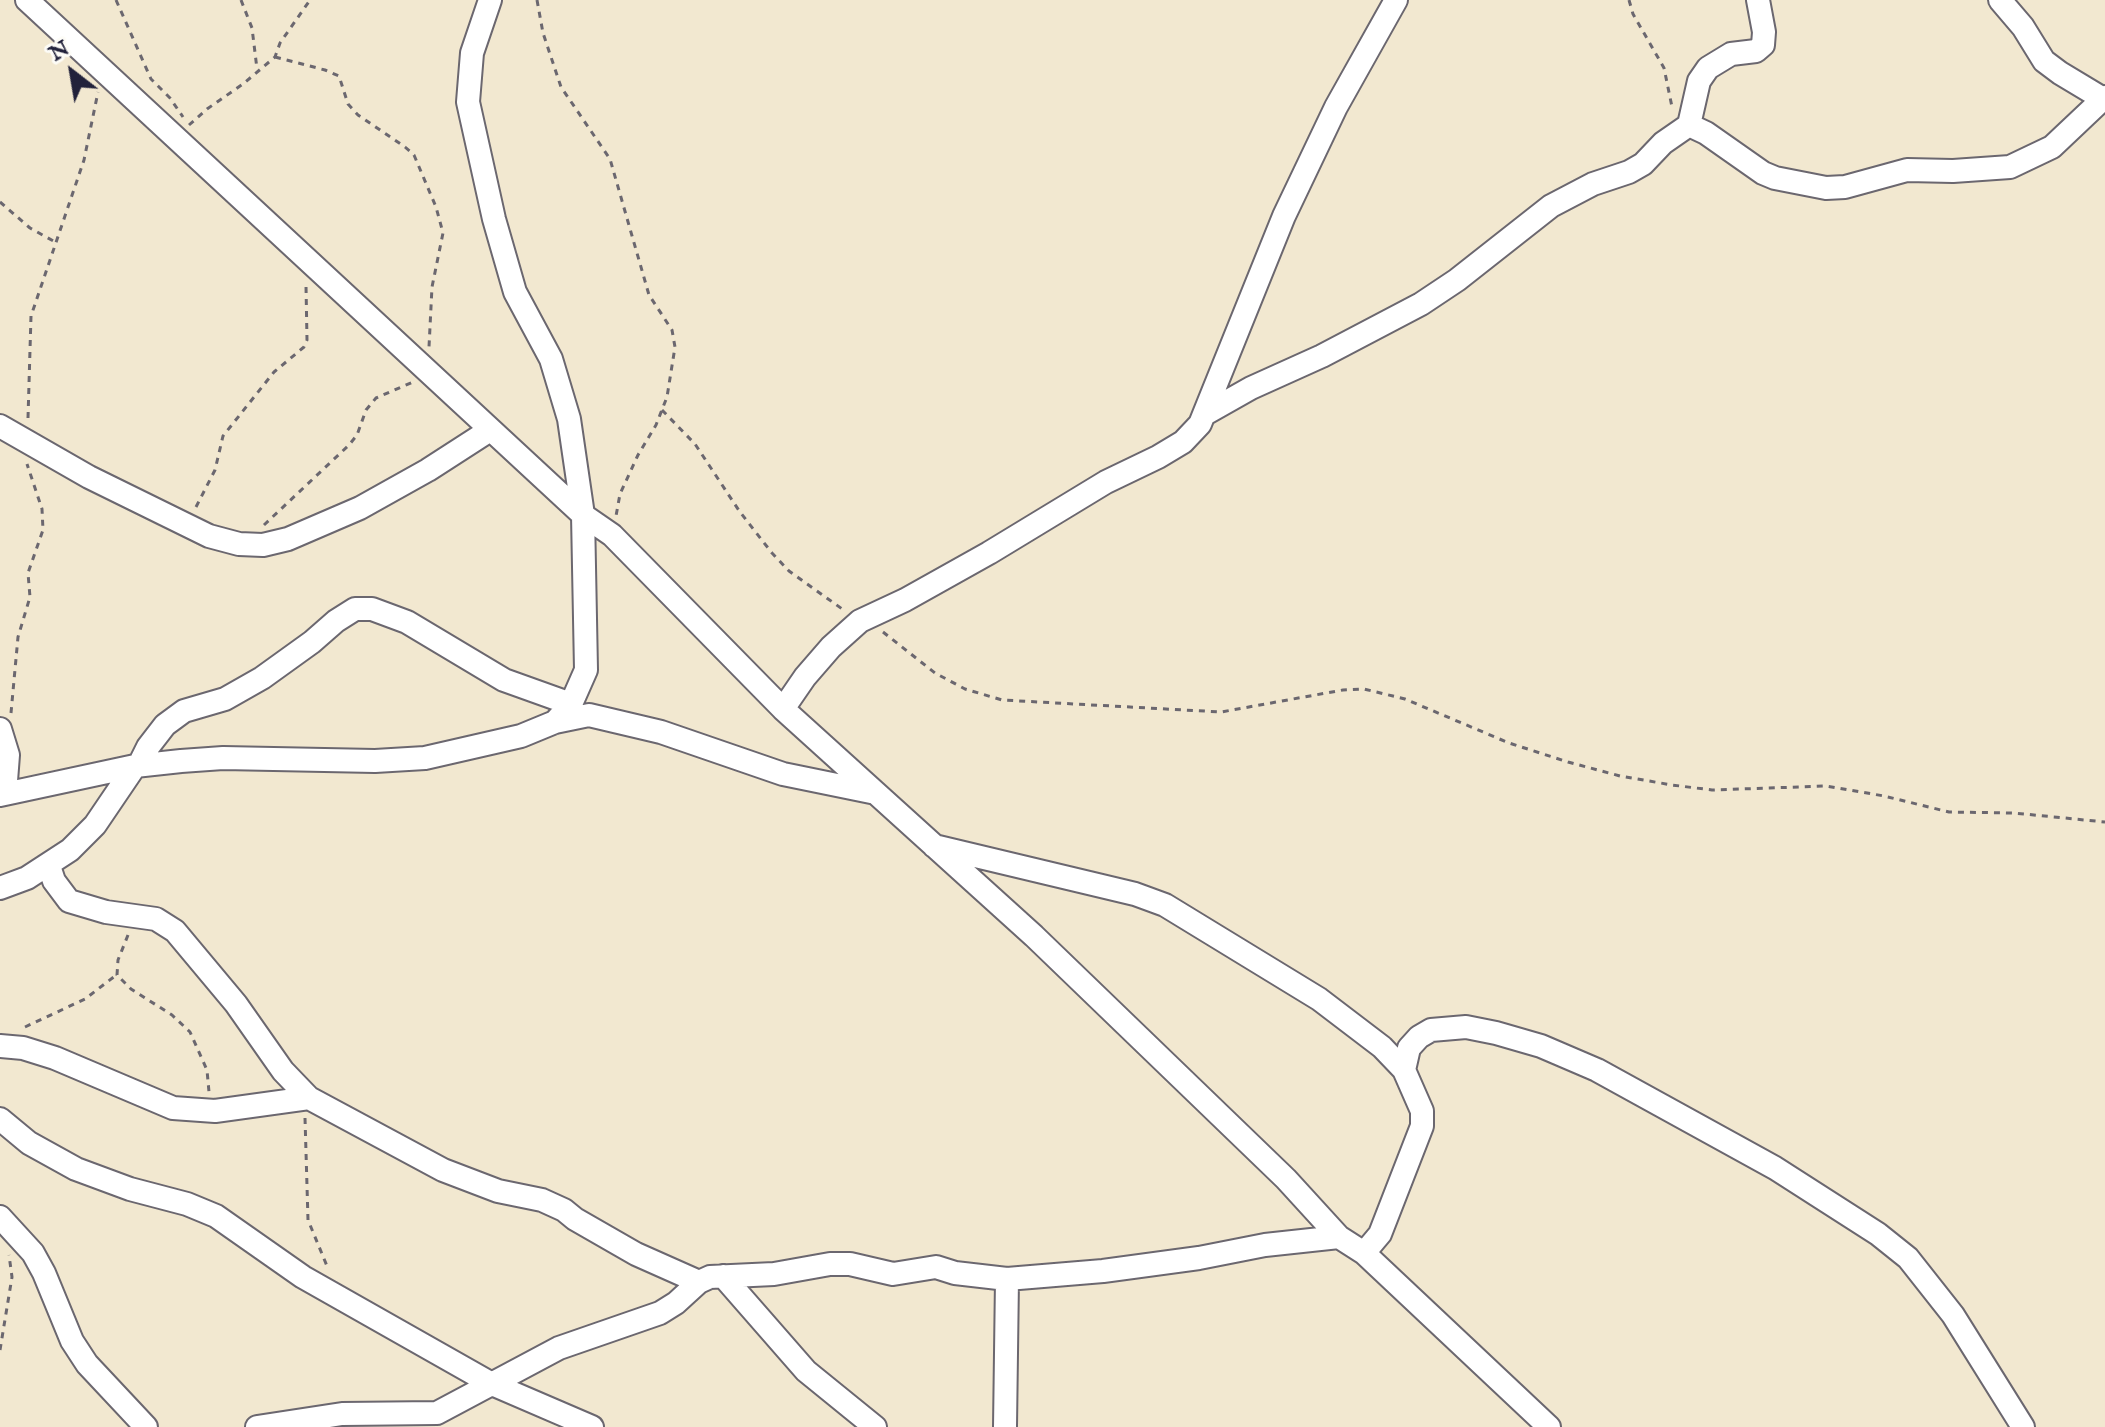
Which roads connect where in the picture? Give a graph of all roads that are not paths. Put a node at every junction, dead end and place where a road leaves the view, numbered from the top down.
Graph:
1 (27, 0) edge
2 (490, 0) edge
3 (1396, 0) edge
4 (1758, 0) edge
5 (2000, 0) edge
6 (2104, 99) edge
7 (1682, 130) junction
8 (1205, 414) junction
9 (490, 430) junction
10 (13, 433) edge
11 (583, 515) junction
12 (571, 704) junction
13 (783, 709) junction
14 (555, 722) junction
15 (2, 735) edge
16 (137, 766) junction
17 (872, 792) junction
18 (3, 795) edge
19 (930, 845) junction
20 (49, 866) junction
21 (0, 888) edge
22 (0, 1046) edge
23 (1404, 1070) junction
24 (306, 1098) junction
25 (0, 1119) edge
26 (4, 1222) edge
27 (1339, 1237) junction
28 (1364, 1253) junction
29 (723, 1276) junction
30 (1007, 1279) junction
31 (699, 1282) junction
32 (492, 1384) junction
33 (432, 1420) edge
34 (146, 1427) edge
35 (257, 1427) edge
36 (592, 1427) edge
37 (875, 1427) edge
38 (1005, 1427) edge
39 (1549, 1427) edge
40 (2023, 1427) edge

1 - 9 street
2 - 11 street
3 - 8 street
4 - 7 street
5 - 6 street
6 - 7 street
7 - 8 street
8 - 13 street
9 - 10 street
9 - 11 street
11 - 12 street
11 - 13 street
12 - 14 street
12 - 16 street
13 - 17 street
14 - 16 street
14 - 17 street
15 - 18 street
16 - 18 street
16 - 20 street
17 - 19 street
19 - 23 street
19 - 27 street
20 - 21 street
20 - 24 street
22 - 24 street
23 - 28 street
23 - 40 street
24 - 31 street
25 - 32 street
26 - 34 street
27 - 28 street
27 - 30 street
28 - 39 street
29 - 30 street
29 - 31 street
29 - 37 street
30 - 38 street
31 - 32 street
32 - 33 street
32 - 36 street
33 - 35 street

